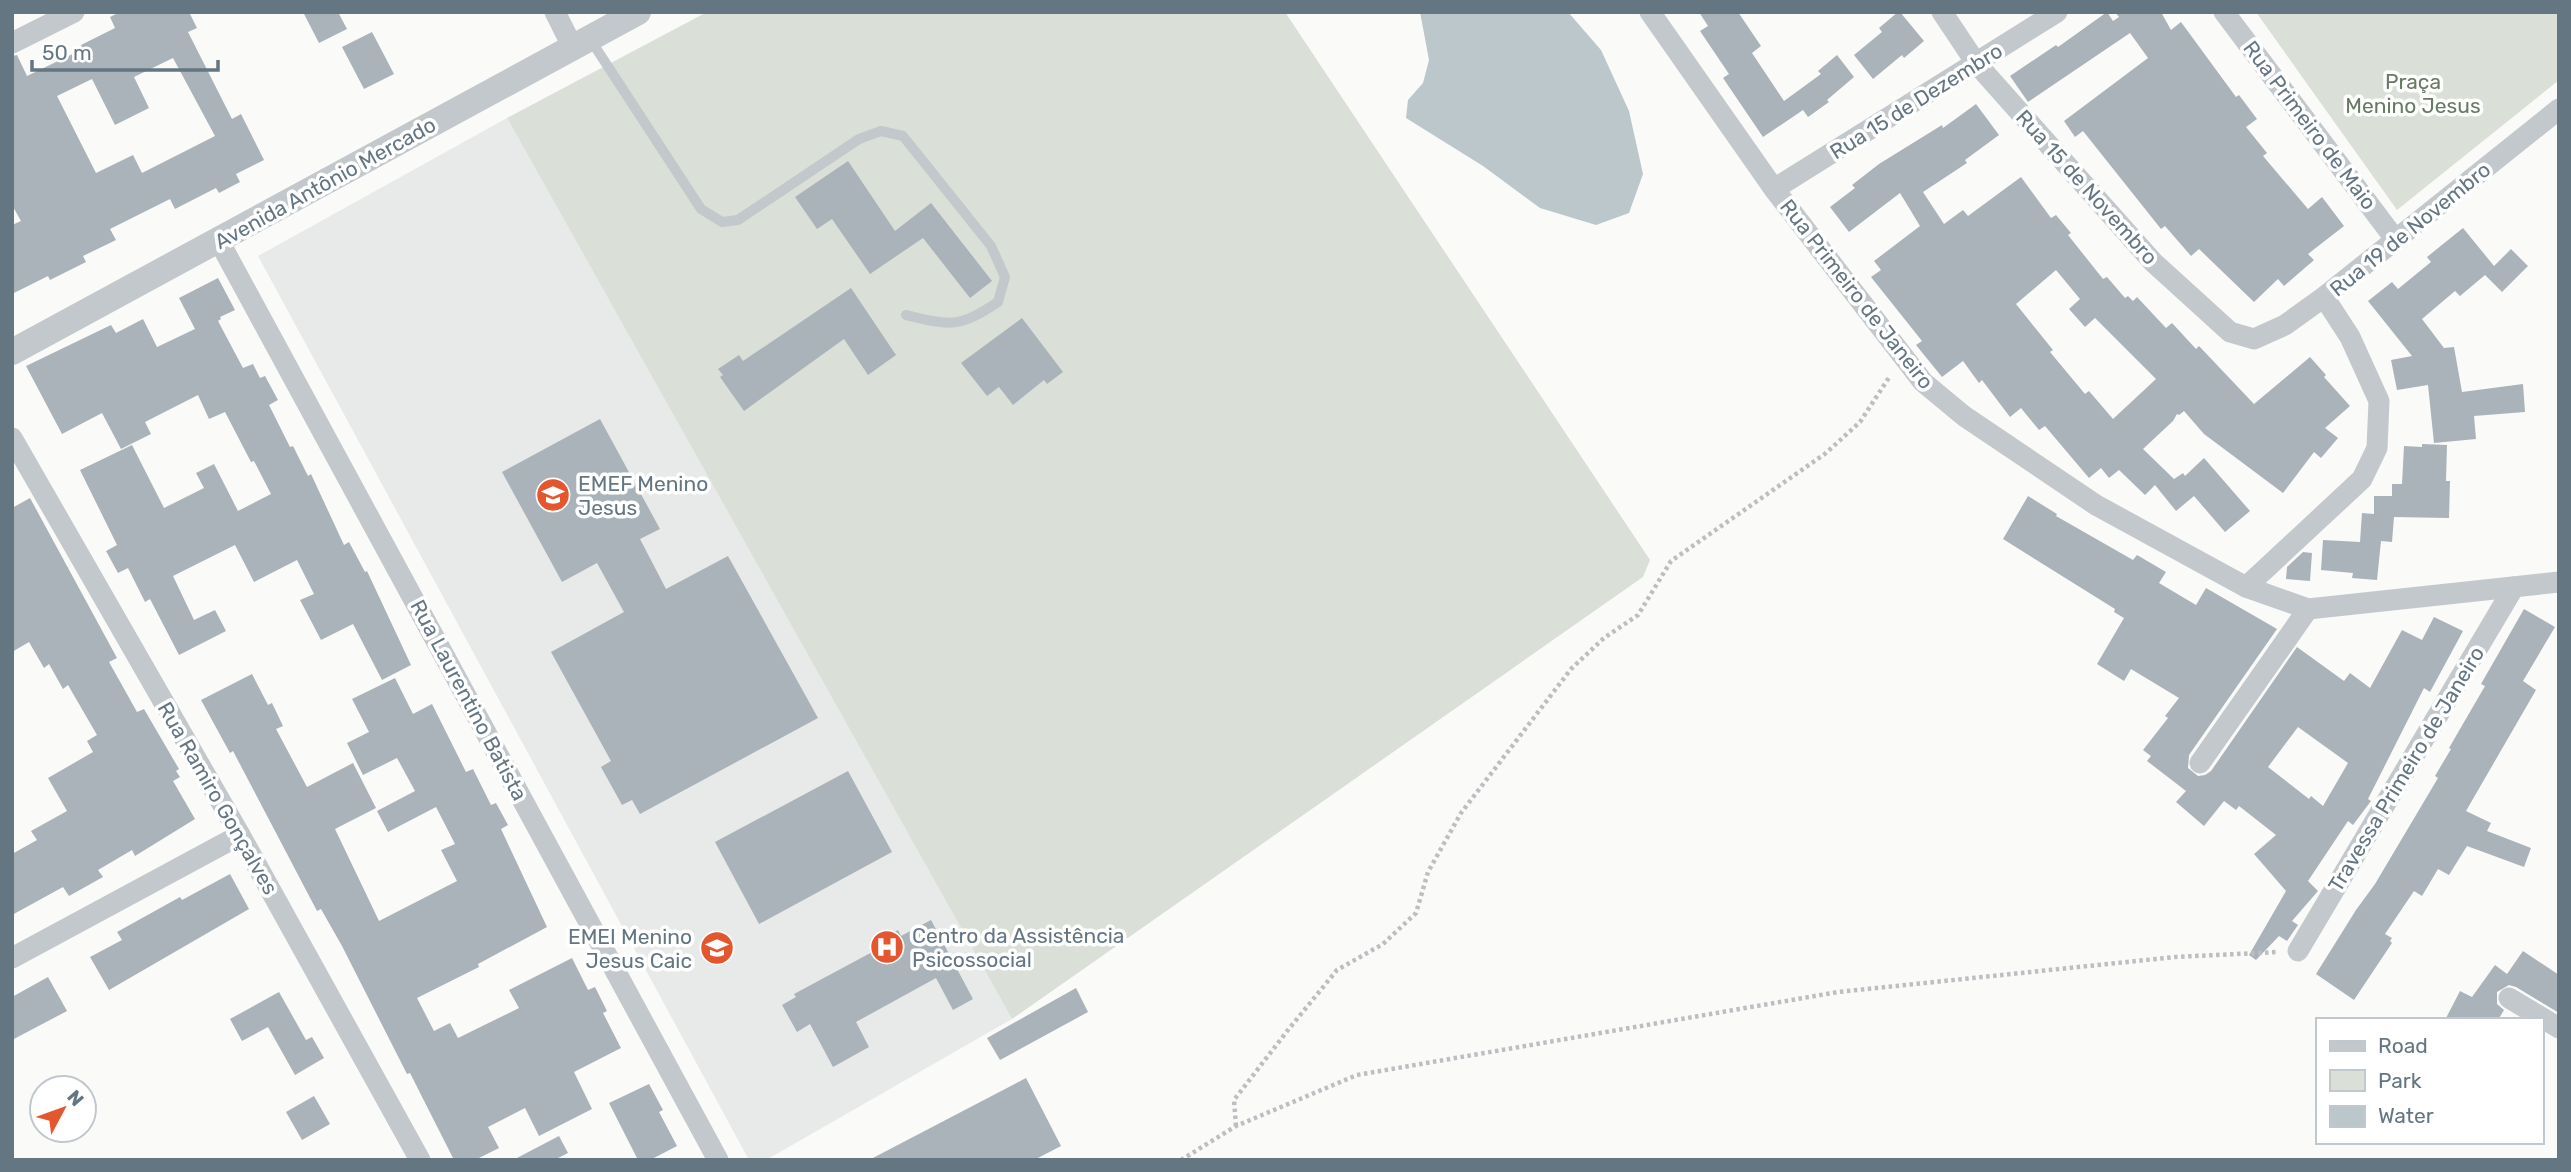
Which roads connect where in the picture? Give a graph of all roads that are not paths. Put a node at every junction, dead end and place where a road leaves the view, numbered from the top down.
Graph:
1 (74, 12) edge
2 (555, 12) edge
3 (638, 12) edge
4 (1650, 12) edge
5 (1942, 12) edge
6 (2057, 12) edge
7 (2224, 12) edge
8 (12, 43) edge
9 (582, 43) junction
10 (1976, 64) junction
11 (2559, 109) edge
12 (1774, 189) junction
13 (2395, 239) junction
14 (219, 241) junction
15 (2324, 297) junction
16 (906, 315) dead end
17 (2254, 338) joint
18 (12, 352) edge
19 (12, 438) edge
20 (2559, 582) edge
21 (2246, 587) junction
22 (2514, 587) junction
23 (2308, 610) junction
24 (2200, 764) dead end
25 (240, 835) junction
26 (2298, 951) road end
27 (12, 958) edge
28 (2509, 998) dead end
29 (2542, 1018) edge
30 (2543, 1018) edge
31 (2559, 1028) edge
32 (420, 1160) edge
33 (718, 1160) edge

1 - 8 street
2 - 9 street
3 - 9 street, Avenida Antônio Mercado
4 - 12 street, Rua Primeiro de Janeiro
5 - 10 street, Rua 15 de Novembro
6 - 10 street, Rua 15 de Dezembro
7 - 13 street, Rua Primeiro de Maio
9 - 14 street, Avenida Antônio Mercado
9 - 16 lane
10 - 12 street, Rua 15 de Dezembro
10 - 17 street, Rua 15 de Novembro
11 - 13 street, Rua 19 de Novembro
12 - 21 street, Rua Primeiro de Janeiro
13 - 15 street, Rua 19 de Novembro
14 - 18 street, Avenida Antônio Mercado
14 - 33 street, Rua Laurentino Batista
15 - 17 street, Rua 19 de Novembro
15 - 21 street
19 - 25 street, Rua Ramiro Gonçalves
20 - 22 street, Rua Primeiro de Janeiro
21 - 23 street, Rua Primeiro de Janeiro
22 - 23 street, Rua Primeiro de Janeiro
22 - 26 street, Travessa Primeiro de Janeiro
23 - 24 street
25 - 27 street
25 - 32 street, Rua Ramiro Gonçalves
28 - 29 street
30 - 31 street

